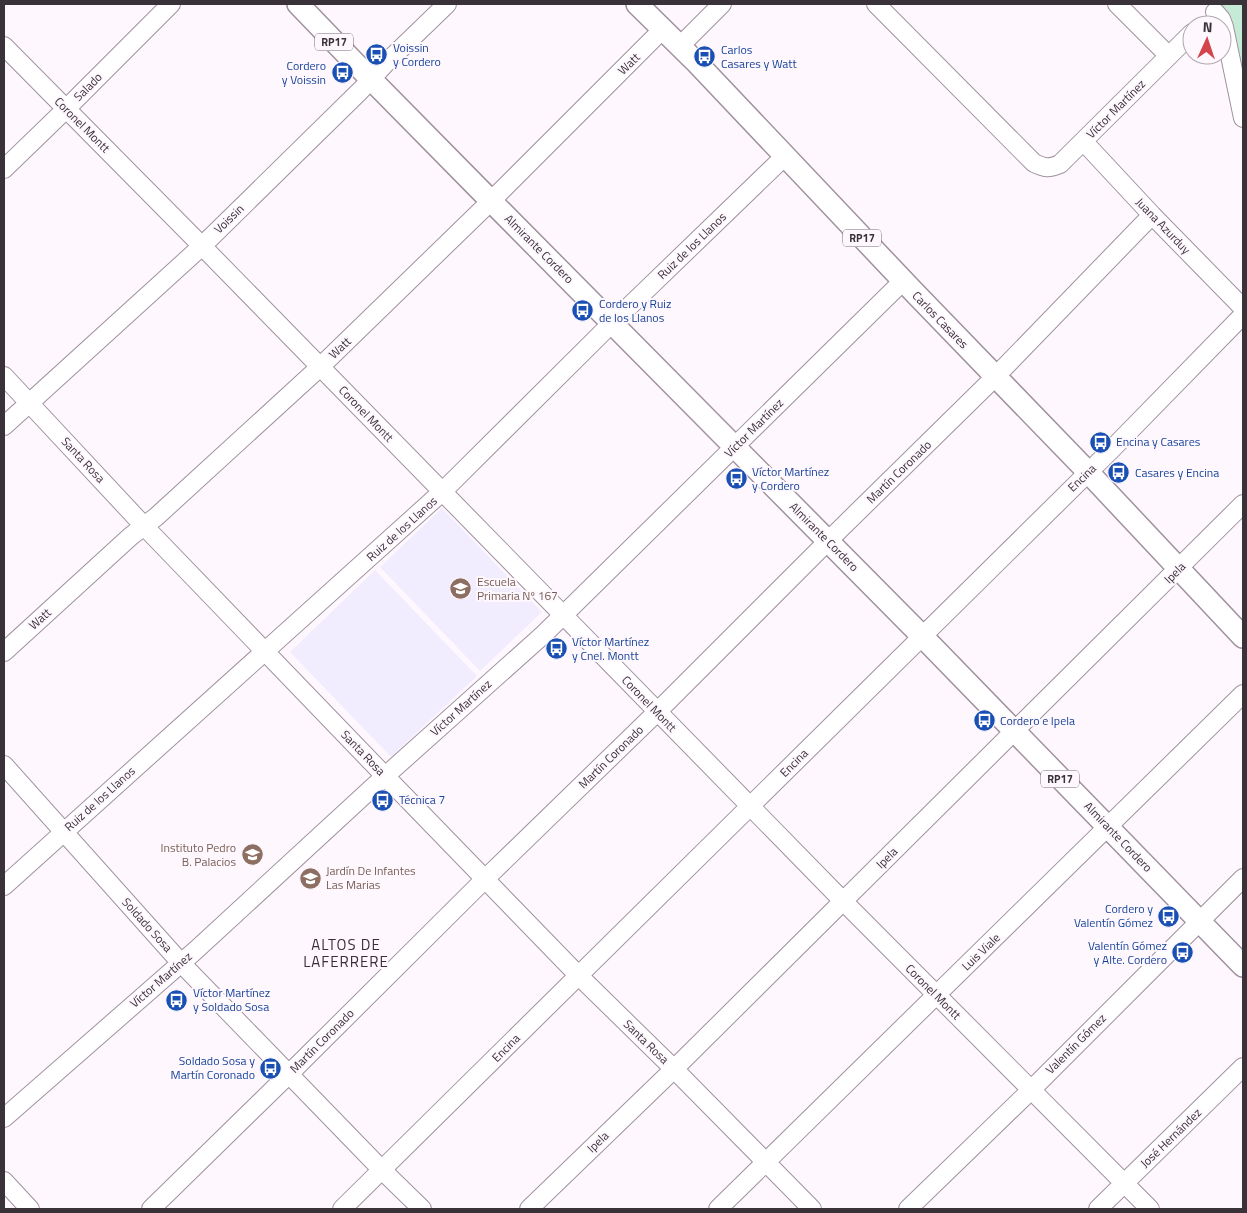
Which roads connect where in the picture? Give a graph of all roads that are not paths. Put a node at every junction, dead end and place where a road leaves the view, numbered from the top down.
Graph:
1 (171, 4) edge
2 (298, 4) edge
3 (447, 4) edge
4 (637, 4) edge
5 (722, 4) edge
6 (876, 4) edge
7 (1117, 4) edge
8 (1219, 8) edge
9 (663, 29) junction
10 (1182, 43) edge
11 (4, 46) edge
12 (680, 46) junction
13 (1168, 56) junction
14 (371, 79) junction
15 (66, 109) junction
16 (1243, 118) edge
17 (1084, 142) junction
18 (785, 156) junction
19 (4, 169) edge
20 (491, 202) junction
21 (1152, 215) junction
22 (202, 246) junction
23 (903, 281) junction
24 (1243, 308) edge
25 (1243, 315) edge
26 (612, 323) junction
27 (320, 368) junction
28 (4, 376) edge
29 (995, 377) junction
30 (29, 403) junction
31 (4, 426) edge
32 (735, 447) junction
33 (1088, 472) junction
34 (442, 492) junction
35 (1243, 504) edge
36 (144, 526) junction
37 (828, 541) junction
38 (1179, 569) junction
39 (563, 616) junction
40 (922, 636) junction
41 (1243, 637) edge
42 (4, 652) edge
43 (265, 652) junction
44 (1243, 694) edge
45 (657, 712) junction
46 (1015, 732) junction
47 (4, 765) edge
48 (385, 776) junction
49 (750, 806) junction
50 (1108, 827) junction
51 (63, 832) junction
52 (1243, 878) edge
53 (485, 879) junction
54 (4, 886) edge
55 (843, 901) junction
56 (1199, 921) junction
57 (181, 963) junction
58 (1243, 966) edge
59 (578, 976) junction
60 (936, 996) junction
61 (1243, 1067) edge
62 (674, 1069) junction
63 (289, 1074) junction
64 (1031, 1090) junction
65 (4, 1118) edge
66 (766, 1162) junction
67 (382, 1170) junction
68 (4, 1181) edge
69 (1124, 1183) junction
70 (30, 1209) edge
71 (150, 1209) edge
72 (342, 1209) edge
73 (422, 1209) edge
74 (529, 1209) edge
75 (718, 1209) edge
76 (812, 1209) edge
77 (908, 1209) edge
78 (1098, 1209) edge
79 (1150, 1209) edge

1 - 15 street, Salado
2 - 14 main road, Almirante Cordero / RP17
3 - 14 street, Voissin
4 - 9 main road, Carlos Casares / RP17
5 - 12 street
6 - 17 street, Víctor Martínez
7 - 13 street
8 - 16 street
9 - 12 main road, Carlos Casares / RP17
9 - 20 street, Watt
10 - 13 street, Víctor Martínez
11 - 15 street, Coronel Montt
12 - 18 main road, Carlos Casares / RP17
13 - 17 street, Víctor Martínez
14 - 20 main road, Almirante Cordero / RP17
14 - 22 street, Voissin
15 - 19 street, Salado
15 - 22 street, Coronel Montt
17 - 21 street, Juana Azurduy
18 - 23 main road, Carlos Casares / RP17
18 - 26 street, Ruiz de los Llanos
20 - 26 main road, Almirante Cordero / RP17
20 - 27 street, Watt
21 - 24 street, Juana Azurduy
21 - 29 street, Martín Coronado
22 - 27 street, Coronel Montt
22 - 30 street, Voissin
23 - 29 main road, Carlos Casares / RP17
23 - 32 street, Víctor Martínez
25 - 33 street, Encina
26 - 32 main road, Almirante Cordero / RP17
26 - 34 street, Ruiz de los Llanos
27 - 34 street, Coronel Montt
27 - 36 street, Watt
28 - 30 street, Santa Rosa
29 - 33 main road, Carlos Casares / RP17
29 - 37 street, Martín Coronado
30 - 31 street, Voissin
30 - 36 street, Santa Rosa
32 - 37 main road, Almirante Cordero / RP17
32 - 39 street, Víctor Martínez
33 - 38 main road, Carlos Casares / RP17
33 - 40 street, Encina
34 - 39 street, Coronel Montt
34 - 43 street, Ruiz de los Llanos
35 - 38 street, Ipela
36 - 42 street, Watt
36 - 43 street, Santa Rosa
37 - 40 main road, Almirante Cordero / RP17
37 - 45 street, Martín Coronado
38 - 41 main road, Carlos Casares / RP17
38 - 46 street, Ipela
39 - 45 street, Coronel Montt
39 - 48 street, Víctor Martínez
40 - 46 main road, Almirante Cordero / RP17
40 - 49 street, Encina
43 - 48 street, Santa Rosa
43 - 51 street, Ruiz de los Llanos
44 - 50 street, Luis Viale
45 - 49 street, Coronel Montt
45 - 53 street, Martín Coronado
46 - 50 main road, Almirante Cordero / RP17
46 - 55 street, Ipela
47 - 51 street, Soldado Sosa
48 - 53 street, Santa Rosa
48 - 57 street, Víctor Martínez
49 - 55 street, Coronel Montt
49 - 59 street, Encina
50 - 56 main road, Almirante Cordero / RP17
50 - 60 street, Luis Viale
51 - 54 street, Ruiz de los Llanos
51 - 57 street, Soldado Sosa
52 - 56 street, Valentín Gómez
53 - 59 street, Santa Rosa
53 - 63 street, Martín Coronado
55 - 60 street, Coronel Montt
55 - 62 street, Ipela
56 - 58 main road, Almirante Cordero / RP17
56 - 64 street, Valentín Gómez
57 - 63 street, Soldado Sosa
57 - 65 street, Víctor Martínez
59 - 62 street, Santa Rosa
59 - 67 street, Encina
60 - 64 street, Coronel Montt
60 - 66 street, Luis Viale
61 - 69 street, José Hernández
62 - 66 street, Santa Rosa
62 - 74 street, Ipela
63 - 67 street, Soldado Sosa
63 - 71 street, Martín Coronado
64 - 69 street, Coronel Montt
64 - 77 street, Valentín Gómez
66 - 75 street, Luis Viale
66 - 76 street, Santa Rosa
67 - 72 street, Encina
67 - 73 street, Soldado Sosa
68 - 70 street
69 - 78 street, José Hernández
69 - 79 street, Coronel Montt

